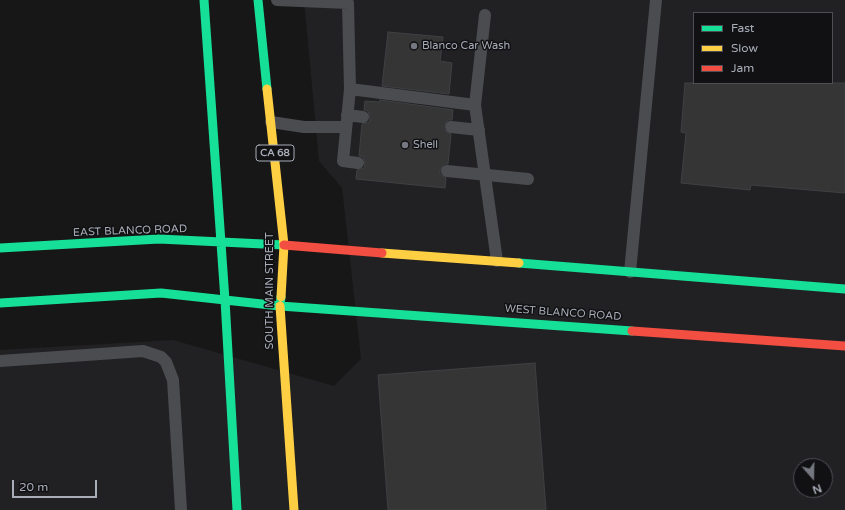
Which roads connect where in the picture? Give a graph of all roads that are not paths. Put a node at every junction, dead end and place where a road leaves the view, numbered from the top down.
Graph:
1 (204, 0) edge
2 (258, 0) edge
3 (277, 0) edge
4 (656, 0) edge
5 (485, 16) dead end
6 (350, 89) junction
7 (475, 105) junction
8 (363, 117) dead end
9 (347, 121) junction
10 (272, 122) junction
11 (451, 127) dead end
12 (479, 130) junction
13 (358, 163) dead end
14 (447, 171) dead end
15 (486, 175) junction
16 (528, 179) dead end
17 (222, 242) junction
18 (284, 245) junction
19 (0, 248) edge
20 (497, 261) junction
21 (630, 272) junction
22 (845, 289) edge
23 (225, 300) junction
24 (0, 303) edge
25 (280, 306) junction
26 (845, 346) edge
27 (0, 361) edge
28 (181, 510) edge
29 (237, 510) edge
30 (294, 510) edge

1 - 17 main road
2 - 10 main road, SOUTH MAIN STREET / CA 68
3 - 6 lane
4 - 21 lane
5 - 7 lane
6 - 7 lane
6 - 9 lane
7 - 12 lane
8 - 9 lane
9 - 10 lane
9 - 13 lane
10 - 18 main road, SOUTH MAIN STREET / CA 68
11 - 12 lane
12 - 15 lane
14 - 15 lane
15 - 16 lane
15 - 20 lane
17 - 18 main road, EAST BLANCO ROAD
17 - 19 main road, EAST BLANCO ROAD
17 - 23 main road
18 - 20 main road
18 - 25 main road, SOUTH MAIN STREET / CA 68
20 - 21 main road
21 - 22 main road
23 - 24 main road
23 - 25 main road
23 - 29 main road
25 - 26 main road, WEST BLANCO ROAD
25 - 30 main road, SOUTH MAIN STREET / CA 68
27 - 28 lane

